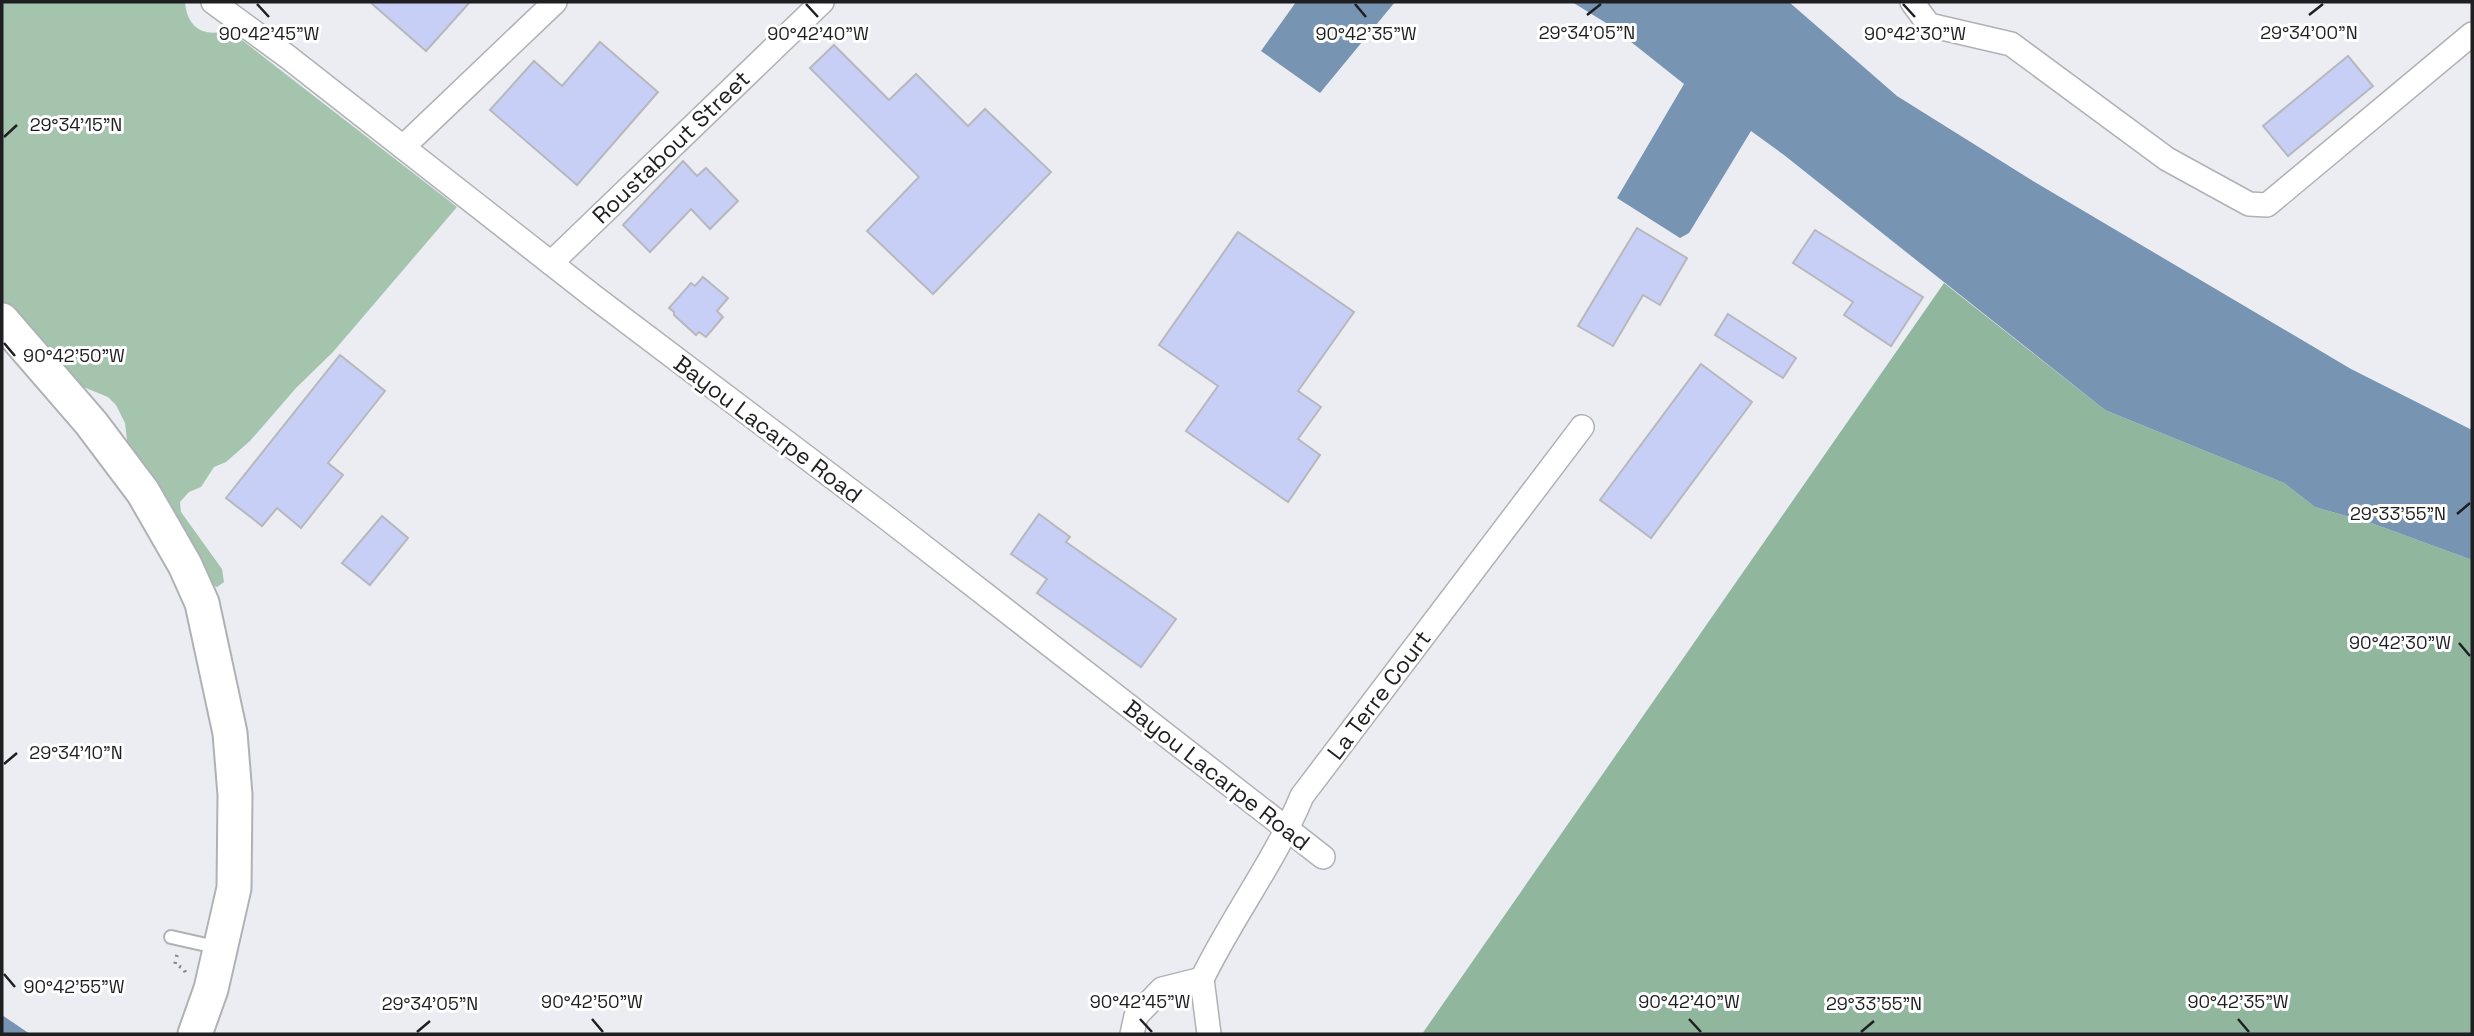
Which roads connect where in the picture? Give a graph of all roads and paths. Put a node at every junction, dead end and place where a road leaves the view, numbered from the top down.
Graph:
1 (555, 2) edge
2 (822, 2) edge
3 (1912, 2) edge
4 (215, 3) edge
5 (2472, 34) edge
6 (403, 147) junction
7 (551, 263) junction
8 (2, 320) edge
9 (1582, 427) dead end
10 (1289, 829) junction
11 (1323, 857) dead end
12 (172, 937) dead end
13 (220, 948) junction
14 (1202, 979) junction
15 (195, 1034) edge
16 (1132, 1034) edge
17 (1209, 1034) edge

1 - 6 street
2 - 7 street, Roustabout Street
3 - 5 street
4 - 6 street, Bayou Lacarpe Road
6 - 7 street, Bayou Lacarpe Road
7 - 10 street, Bayou Lacarpe Road
8 - 13 main road
9 - 10 street, La Terre Court
10 - 11 street, Bayou Lacarpe Road
10 - 14 street, La Terre Court
12 - 13 lane
13 - 15 main road
14 - 16 street
14 - 17 street

